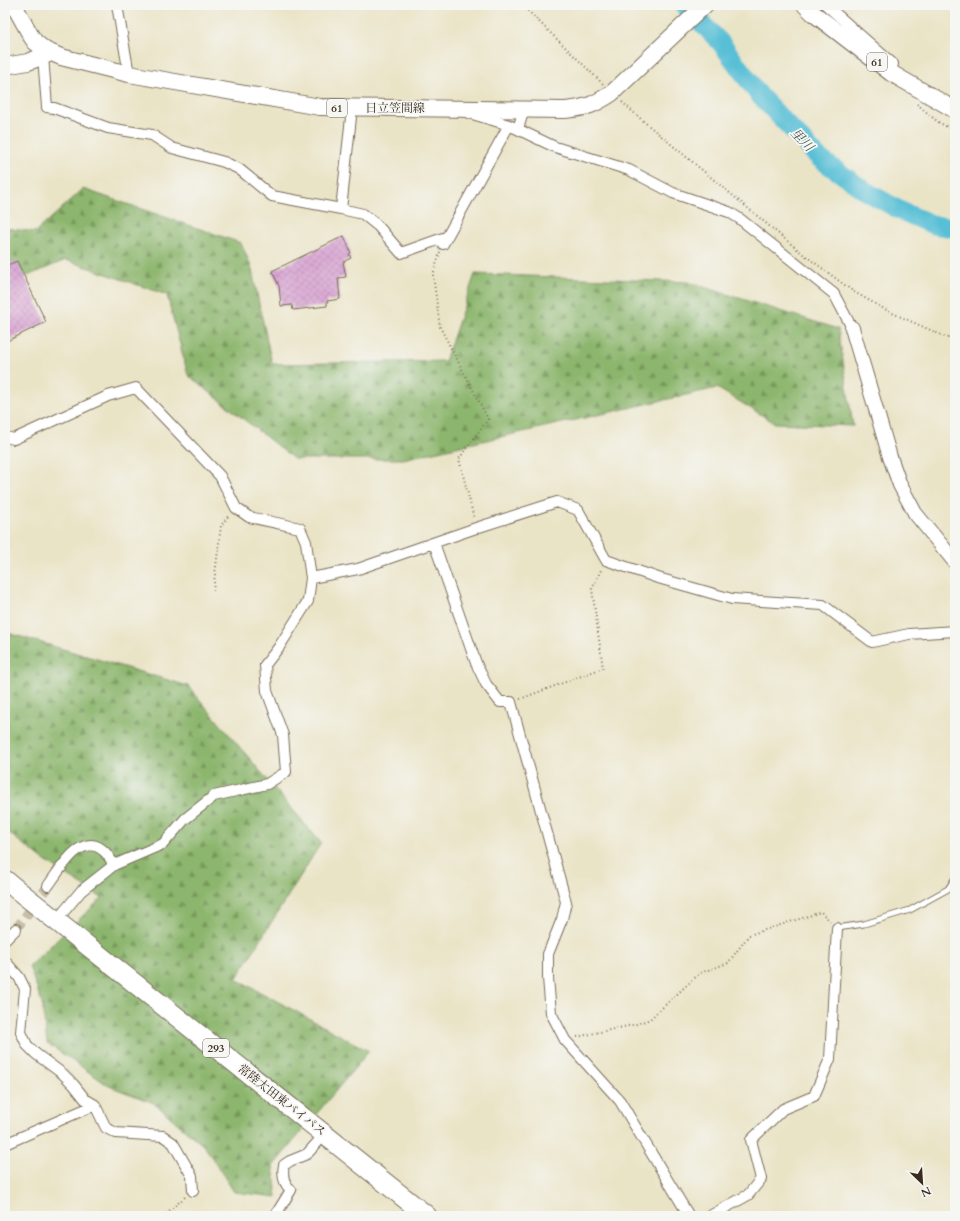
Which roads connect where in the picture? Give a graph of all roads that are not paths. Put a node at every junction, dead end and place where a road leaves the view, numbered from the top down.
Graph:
1 (14, 5) edge
2 (117, 5) edge
3 (705, 5) edge
4 (805, 5) edge
5 (826, 5) edge
6 (47, 55) junction
7 (5, 66) edge
8 (891, 73) junction
9 (129, 74) junction
10 (352, 108) junction
11 (453, 108) junction
12 (524, 109) junction
13 (955, 110) edge
14 (514, 127) junction
15 (341, 210) junction
16 (852, 328) joint
17 (5, 437) edge
18 (434, 543) junction
19 (955, 562) edge
20 (310, 578) junction
21 (955, 631) edge
22 (114, 865) junction
23 (955, 878) edge
24 (5, 880) edge
25 (48, 886) tunnel mouth
26 (56, 920) junction
27 (837, 928) joint
28 (16, 929) tunnel mouth
29 (5, 940) edge
30 (5, 961) edge
31 (95, 1105) junction
32 (325, 1134) junction
33 (5, 1144) edge
34 (193, 1190) road end
35 (275, 1216) edge
36 (427, 1216) edge
37 (689, 1216) edge
38 (710, 1216) edge

1 - 6 main road, 日立笠間線 / 61
2 - 9 street
3 - 12 main road, 日立笠間線 / 61
4 - 8 main road, 61
5 - 8 street
6 - 7 main road
6 - 9 main road, 日立笠間線 / 61
6 - 15 street
8 - 13 main road, 61
9 - 10 main road, 日立笠間線 / 61
10 - 11 main road, 日立笠間線 / 61
10 - 15 street
11 - 12 main road, 日立笠間線 / 61
11 - 14 street
12 - 14 street
14 - 15 street
14 - 16 street
16 - 19 street
17 - 20 street
18 - 20 street
18 - 21 street
18 - 37 street
20 - 22 street
22 - 25 street
22 - 26 street
23 - 27 lane
24 - 26 highway, 常陸太田東バイパス / 293
26 - 32 highway, 常陸太田東バイパス / 293
27 - 38 street
28 - 29 street
30 - 31 street
31 - 33 street
31 - 34 street
32 - 35 street
32 - 36 highway, 常陸太田東バイパス / 293

